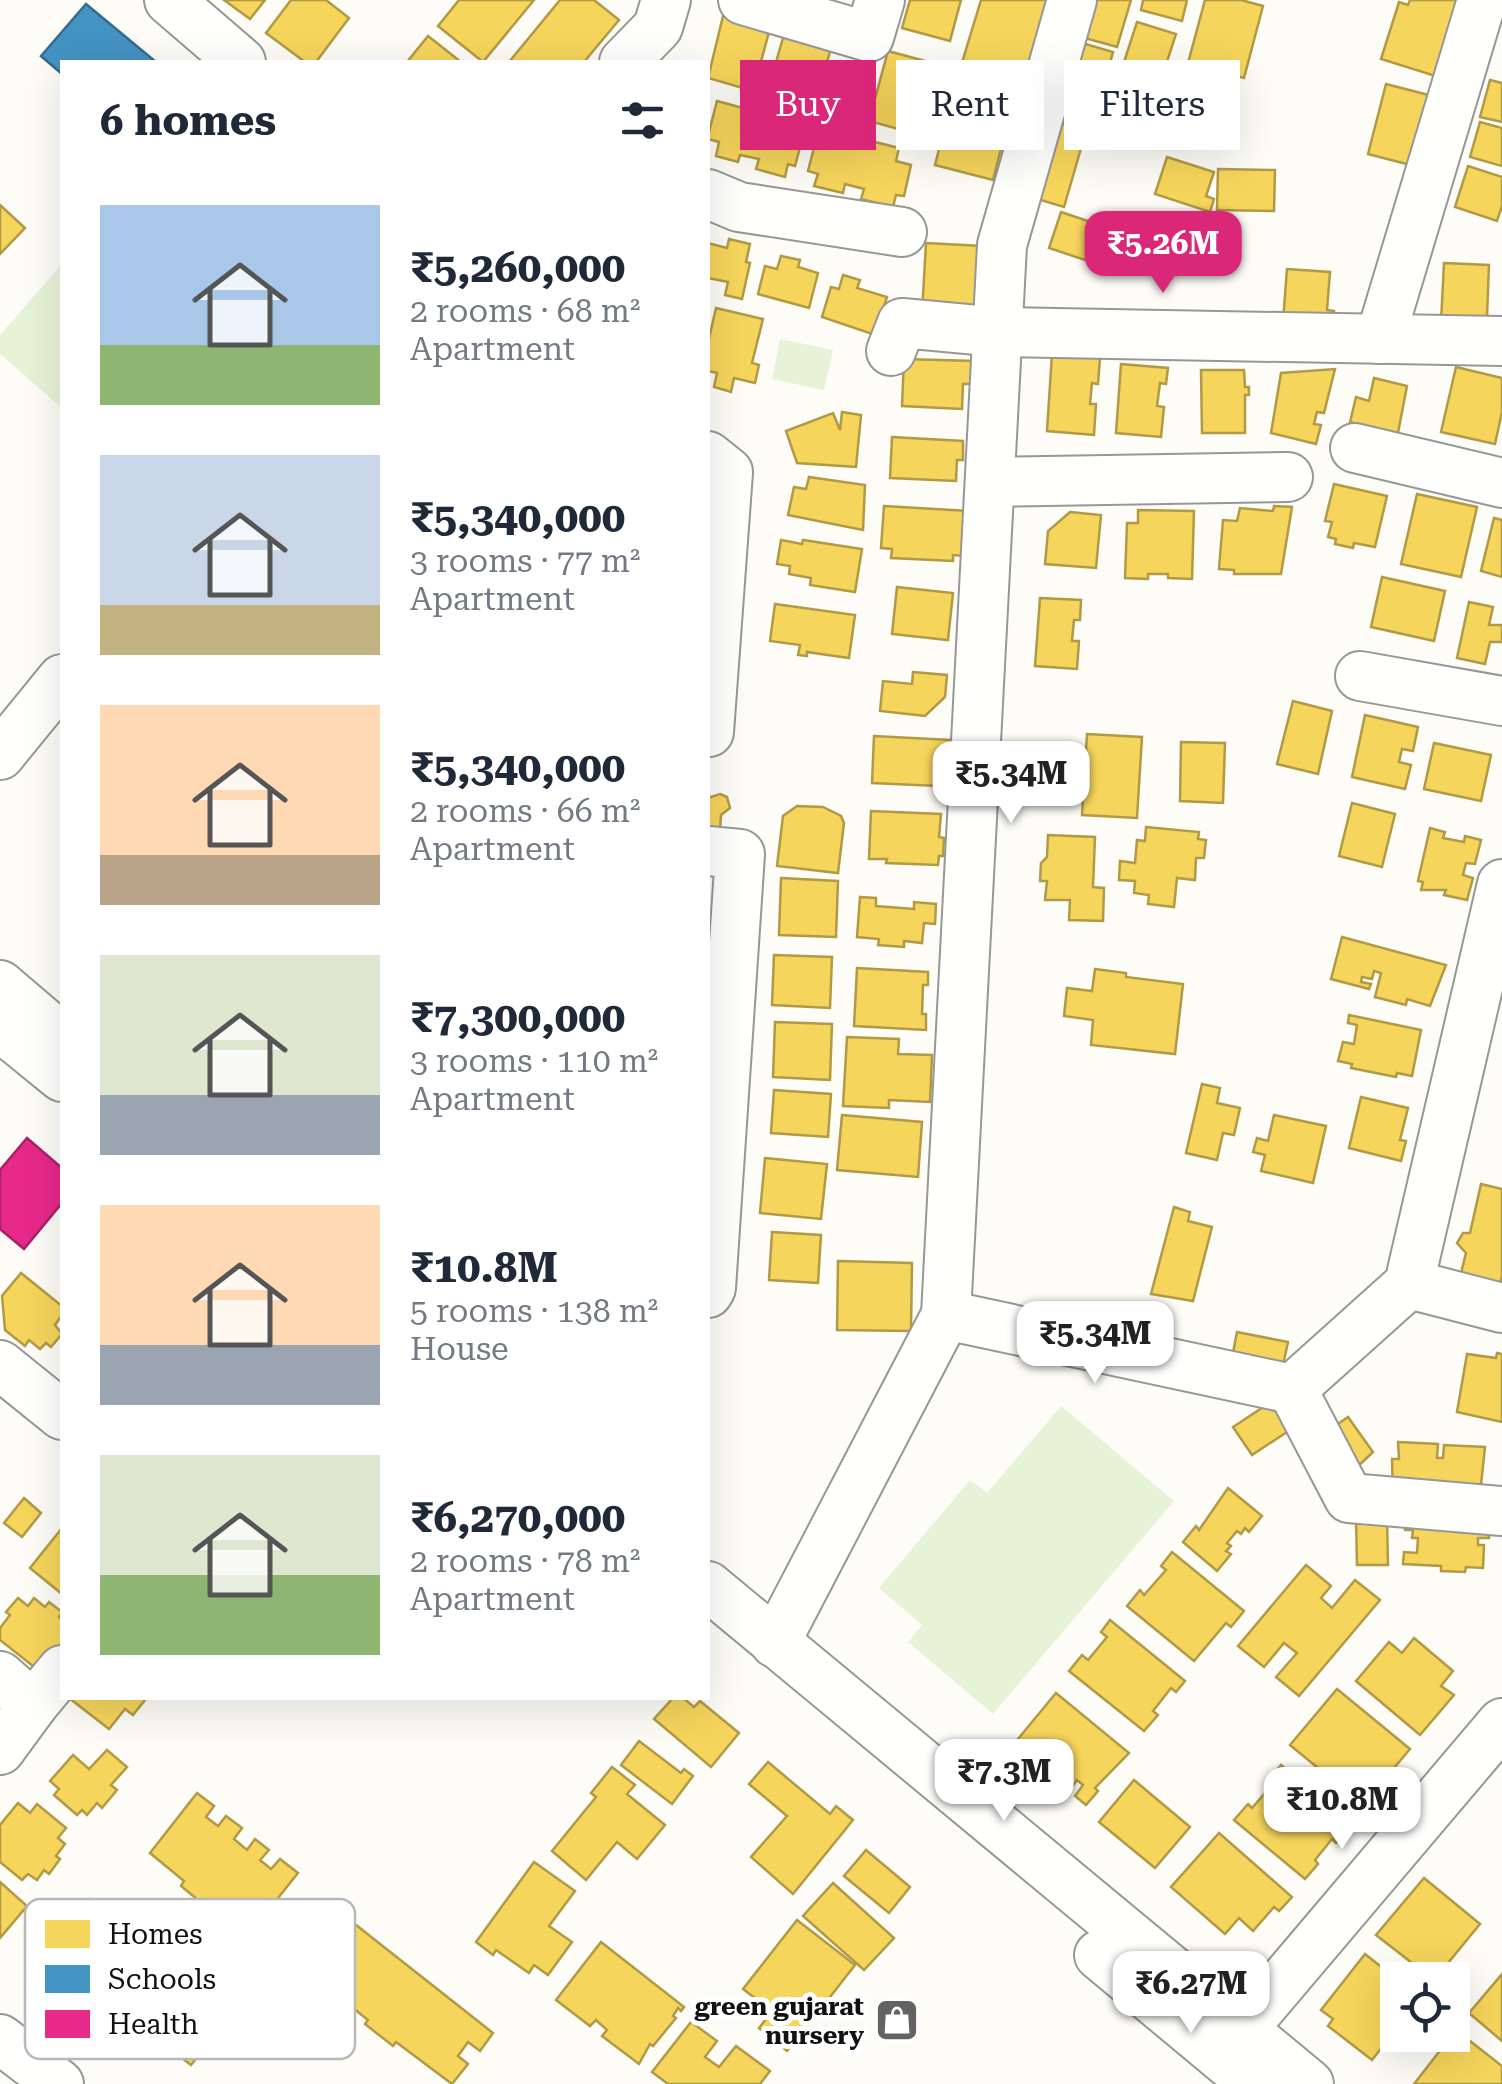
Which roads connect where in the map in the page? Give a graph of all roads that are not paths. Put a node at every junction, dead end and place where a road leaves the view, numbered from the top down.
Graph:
1 (169, 0) edge
2 (743, 0) edge
3 (880, 0) edge
4 (1072, 0) edge
5 (1482, 0) edge
6 (650, 9) edge
7 (239, 60) edge
8 (625, 60) edge
9 (710, 195) edge
10 (902, 232) dead end
11 (999, 332) junction
12 (1380, 339) junction
13 (1502, 341) edge
14 (890, 351) dead end
15 (1355, 448) dead end
16 (710, 458) edge
17 (1288, 477) dead end
18 (991, 482) junction
19 (1502, 483) edge
20 (1360, 676) dead end
21 (60, 681) edge
22 (1502, 701) edge
23 (710, 718) edge
24 (0, 756) edge
25 (710, 851) edge
26 (1502, 884) edge
27 (0, 985) edge
28 (0, 1026) edge
29 (60, 1036) edge
30 (60, 1075) edge
31 (1409, 1284) junction
32 (710, 1290) edge
33 (1502, 1308) edge
34 (946, 1314) junction
35 (0, 1364) edge
36 (1292, 1389) junction
37 (60, 1413) edge
38 (1502, 1511) edge
39 (710, 1588) edge
40 (710, 1624) edge
41 (775, 1643) junction
42 (32, 1684) edge
43 (1502, 1723) edge
44 (0, 1750) edge
45 (0, 2039) edge
46 (25, 2058) edge
47 (26, 2059) edge
48 (1230, 2064) edge
49 (59, 2084) edge
50 (1309, 2084) edge

1 - 7 street
2 - 3 street
4 - 11 street
5 - 12 street
6 - 8 street
9 - 10 street
11 - 12 street
11 - 14 street
11 - 18 street
12 - 13 street
15 - 19 street
16 - 23 street
17 - 18 street
18 - 34 street
20 - 22 street
21 - 24 street
25 - 32 street
26 - 31 street
27 - 29 street
28 - 30 street
31 - 33 street
31 - 36 street
34 - 36 street
34 - 41 street
35 - 37 street
36 - 38 street
39 - 41 street
40 - 48 street
41 - 48 street
42 - 44 street
43 - 48 street
45 - 46 street
47 - 49 street
48 - 50 street

